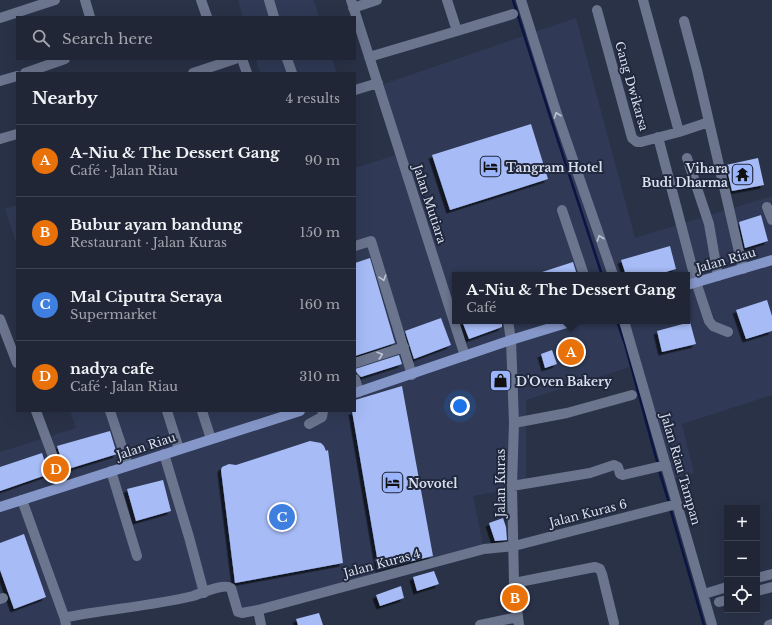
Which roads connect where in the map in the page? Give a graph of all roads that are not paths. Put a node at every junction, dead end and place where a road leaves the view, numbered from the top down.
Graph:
1 (55, 0) edge
2 (85, 0) edge
3 (201, 0) edge
4 (269, 0) edge
5 (377, 0) edge
6 (447, 0) edge
7 (521, 0) edge
8 (643, 0) edge
9 (352, 4) edge
10 (597, 10) dead end
11 (27, 13) edge
12 (513, 14) dead end
13 (90, 16) edge
14 (207, 16) edge
15 (274, 16) edge
16 (356, 16) edge
17 (356, 16) edge
18 (0, 18) edge
19 (684, 21) dead end
20 (457, 31) junction
21 (369, 57) junction
22 (58, 60) edge
23 (233, 60) edge
24 (242, 60) edge
25 (287, 60) edge
26 (44, 62) edge
27 (206, 71) edge
28 (27, 72) edge
29 (247, 72) edge
30 (292, 72) edge
31 (16, 76) edge
32 (0, 81) edge
33 (378, 83) junction
34 (356, 90) edge
35 (709, 122) junction
36 (679, 132) junction
37 (16, 134) edge
38 (658, 137) junction
39 (0, 140) edge
40 (687, 158) dead end
41 (767, 207) dead end
42 (562, 210) dead end
43 (772, 220) edge
44 (356, 246) edge
45 (772, 260) edge
46 (743, 269) junction
47 (583, 272) edge
48 (612, 272) edge
49 (689, 272) edge
50 (718, 276) junction
51 (692, 284) edge
52 (452, 315) edge
53 (0, 319) edge
54 (455, 324) edge
55 (508, 324) edge
56 (559, 324) edge
57 (625, 324) edge
58 (728, 332) dead end
59 (511, 340) junction
60 (404, 348) junction
61 (465, 356) junction
62 (16, 360) edge
63 (356, 363) edge
64 (412, 374) junction
65 (357, 393) edge
66 (632, 395) dead end
67 (36, 412) edge
68 (110, 412) edge
69 (167, 412) edge
70 (202, 412) edge
71 (294, 412) edge
72 (323, 412) edge
73 (278, 415) edge
74 (514, 423) junction
75 (309, 424) dead end
76 (211, 439) junction
77 (179, 449) junction
78 (164, 454) junction
79 (128, 466) junction
80 (661, 466) junction
81 (111, 471) junction
82 (64, 486) junction
83 (512, 486) junction
84 (22, 500) junction
85 (673, 505) junction
86 (0, 507) edge
87 (514, 546) junction
88 (136, 556) dead end
89 (772, 574) edge
90 (760, 577) edge
91 (514, 583) junction
92 (772, 587) edge
93 (724, 588) edge
94 (760, 590) edge
95 (204, 593) junction
96 (704, 594) junction
97 (258, 610) junction
98 (518, 621) edge
99 (66, 622) edge
100 (614, 623) dead end
101 (261, 625) edge
102 (480, 625) edge
103 (712, 625) edge

1 - 11 street
2 - 13 street
3 - 14 street
4 - 15 street
5 - 9 street
6 - 20 street
48 -> 7 street
8 - 36 street
9 - 16 street, Jalan Mutiara
10 - 38 street, Gang Dwikarsa
11 - 18 street
12 - 20 street
17 - 21 street, Jalan Mutiara
19 - 35 street
20 - 21 street
21 - 33 street, Jalan Mutiara
22 - 26 street
23 - 27 street
24 - 29 street
25 - 30 street
26 - 28 street
31 - 32 street
33 - 34 street
33 - 52 street, Jalan Mutiara
35 - 36 street, Gang Dwikarsa
35 - 46 street
36 - 38 street, Gang Dwikarsa
37 - 39 street
38 - 49 street
40 - 50 street
41 - 43 street
42 - 47 street
44 -> 60 street
45 - 46 main road, Jalan Riau
46 - 50 main road, Jalan Riau
50 - 51 main road, Jalan Riau
51 - 58 street
53 - 62 street
54 - 61 street, Jalan Mutiara
55 - 59 street, Jalan Kuras
56 - 59 main road
57 - 80 street, Jalan Riau Tampan
59 - 61 main road
59 - 74 street, Jalan Kuras
63 -> 60 street
60 - 64 street
61 - 64 main road
64 - 65 main road
66 - 74 street
67 - 82 street
68 - 79 street
69 - 77 street
70 - 76 street
71 - 73 main road, Jalan Riau
72 - 75 street
73 - 76 main road, Jalan Riau
74 - 83 street, Jalan Kuras
76 - 77 main road, Jalan Riau
77 - 78 main road, Jalan Riau
78 - 79 main road, Jalan Riau
78 - 95 street
79 - 81 main road, Jalan Riau
80 - 83 street
80 - 85 street, Jalan Riau Tampan
81 - 82 main road, Jalan Riau
81 - 88 street
82 - 84 main road, Jalan Riau
83 - 87 street, Jalan Kuras
84 - 86 main road, Jalan Riau
84 - 99 street
85 - 87 street, Jalan Kuras 6
85 - 96 street, Jalan Riau Tampan
87 - 91 street, Jalan Kuras
87 - 97 street, Jalan Kuras 4
89 - 90 street
91 - 98 street, Jalan Kuras
91 - 100 street
92 - 94 street
93 - 96 street
95 - 97 street, Jalan Kuras 4
95 - 99 street
96 - 103 street, Jalan Riau Tampan
97 - 101 street
98 - 102 street

